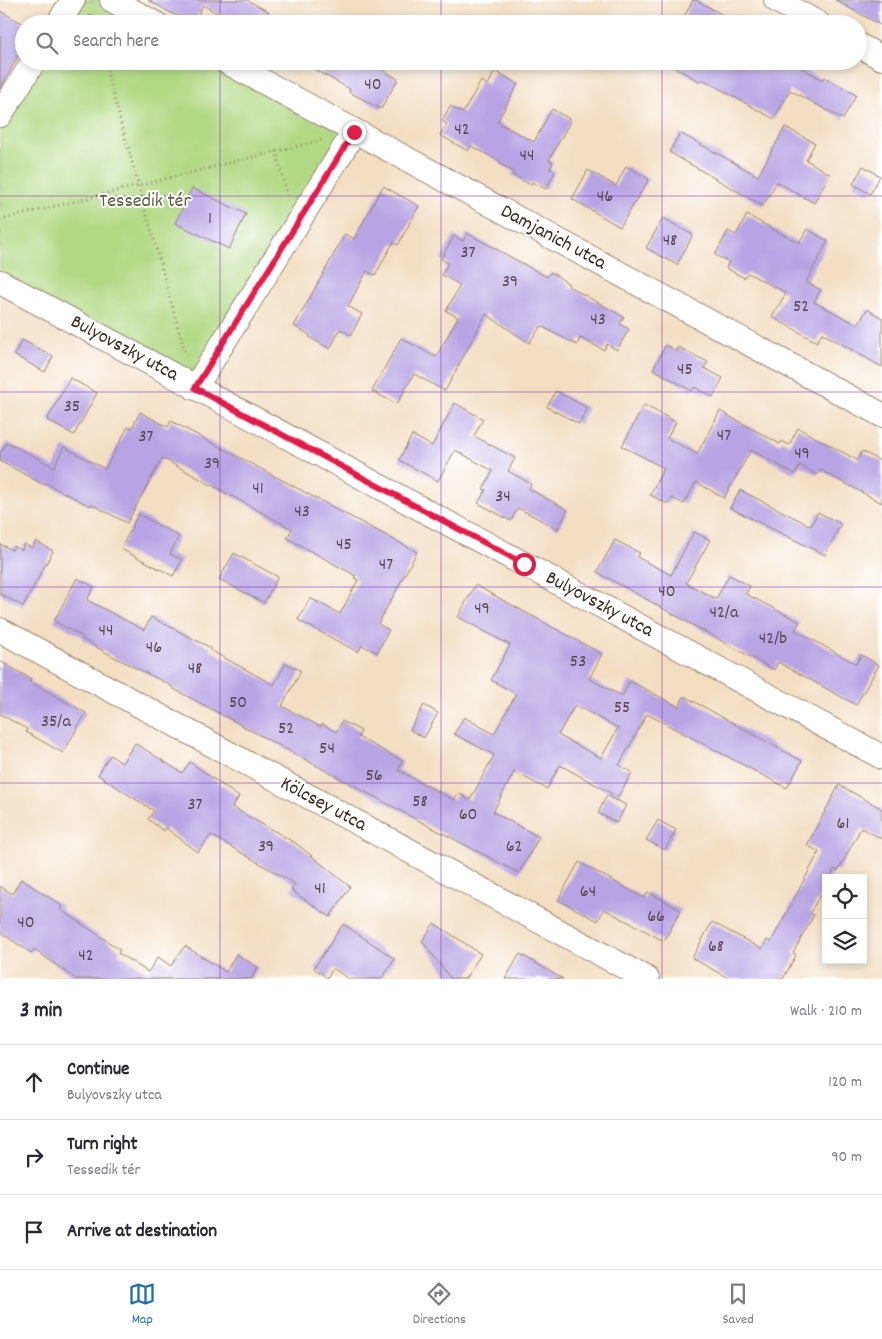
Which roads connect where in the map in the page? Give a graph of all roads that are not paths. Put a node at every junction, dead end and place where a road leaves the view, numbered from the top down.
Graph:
1 (72, 0) edge
2 (112, 0) edge
3 (776, 0) edge
4 (63, 15) edge
5 (140, 15) edge
6 (803, 15) edge
7 (867, 50) edge
8 (882, 58) edge
9 (28, 70) edge
10 (241, 70) edge
11 (0, 115) edge
12 (354, 132) junction
13 (0, 282) edge
14 (195, 388) junction
15 (882, 415) edge
16 (0, 630) edge
17 (882, 757) edge
18 (647, 979) edge

1 - 4 street
2 - 5 street
3 - 6 street
7 - 8 street
9 - 11 street
10 - 12 street, Damjanich utca
12 - 14 street
12 - 15 street, Damjanich utca
13 - 14 street, Bulyovszky utca
14 - 17 street, Bulyovszky utca
16 - 18 street, Kölcsey utca

